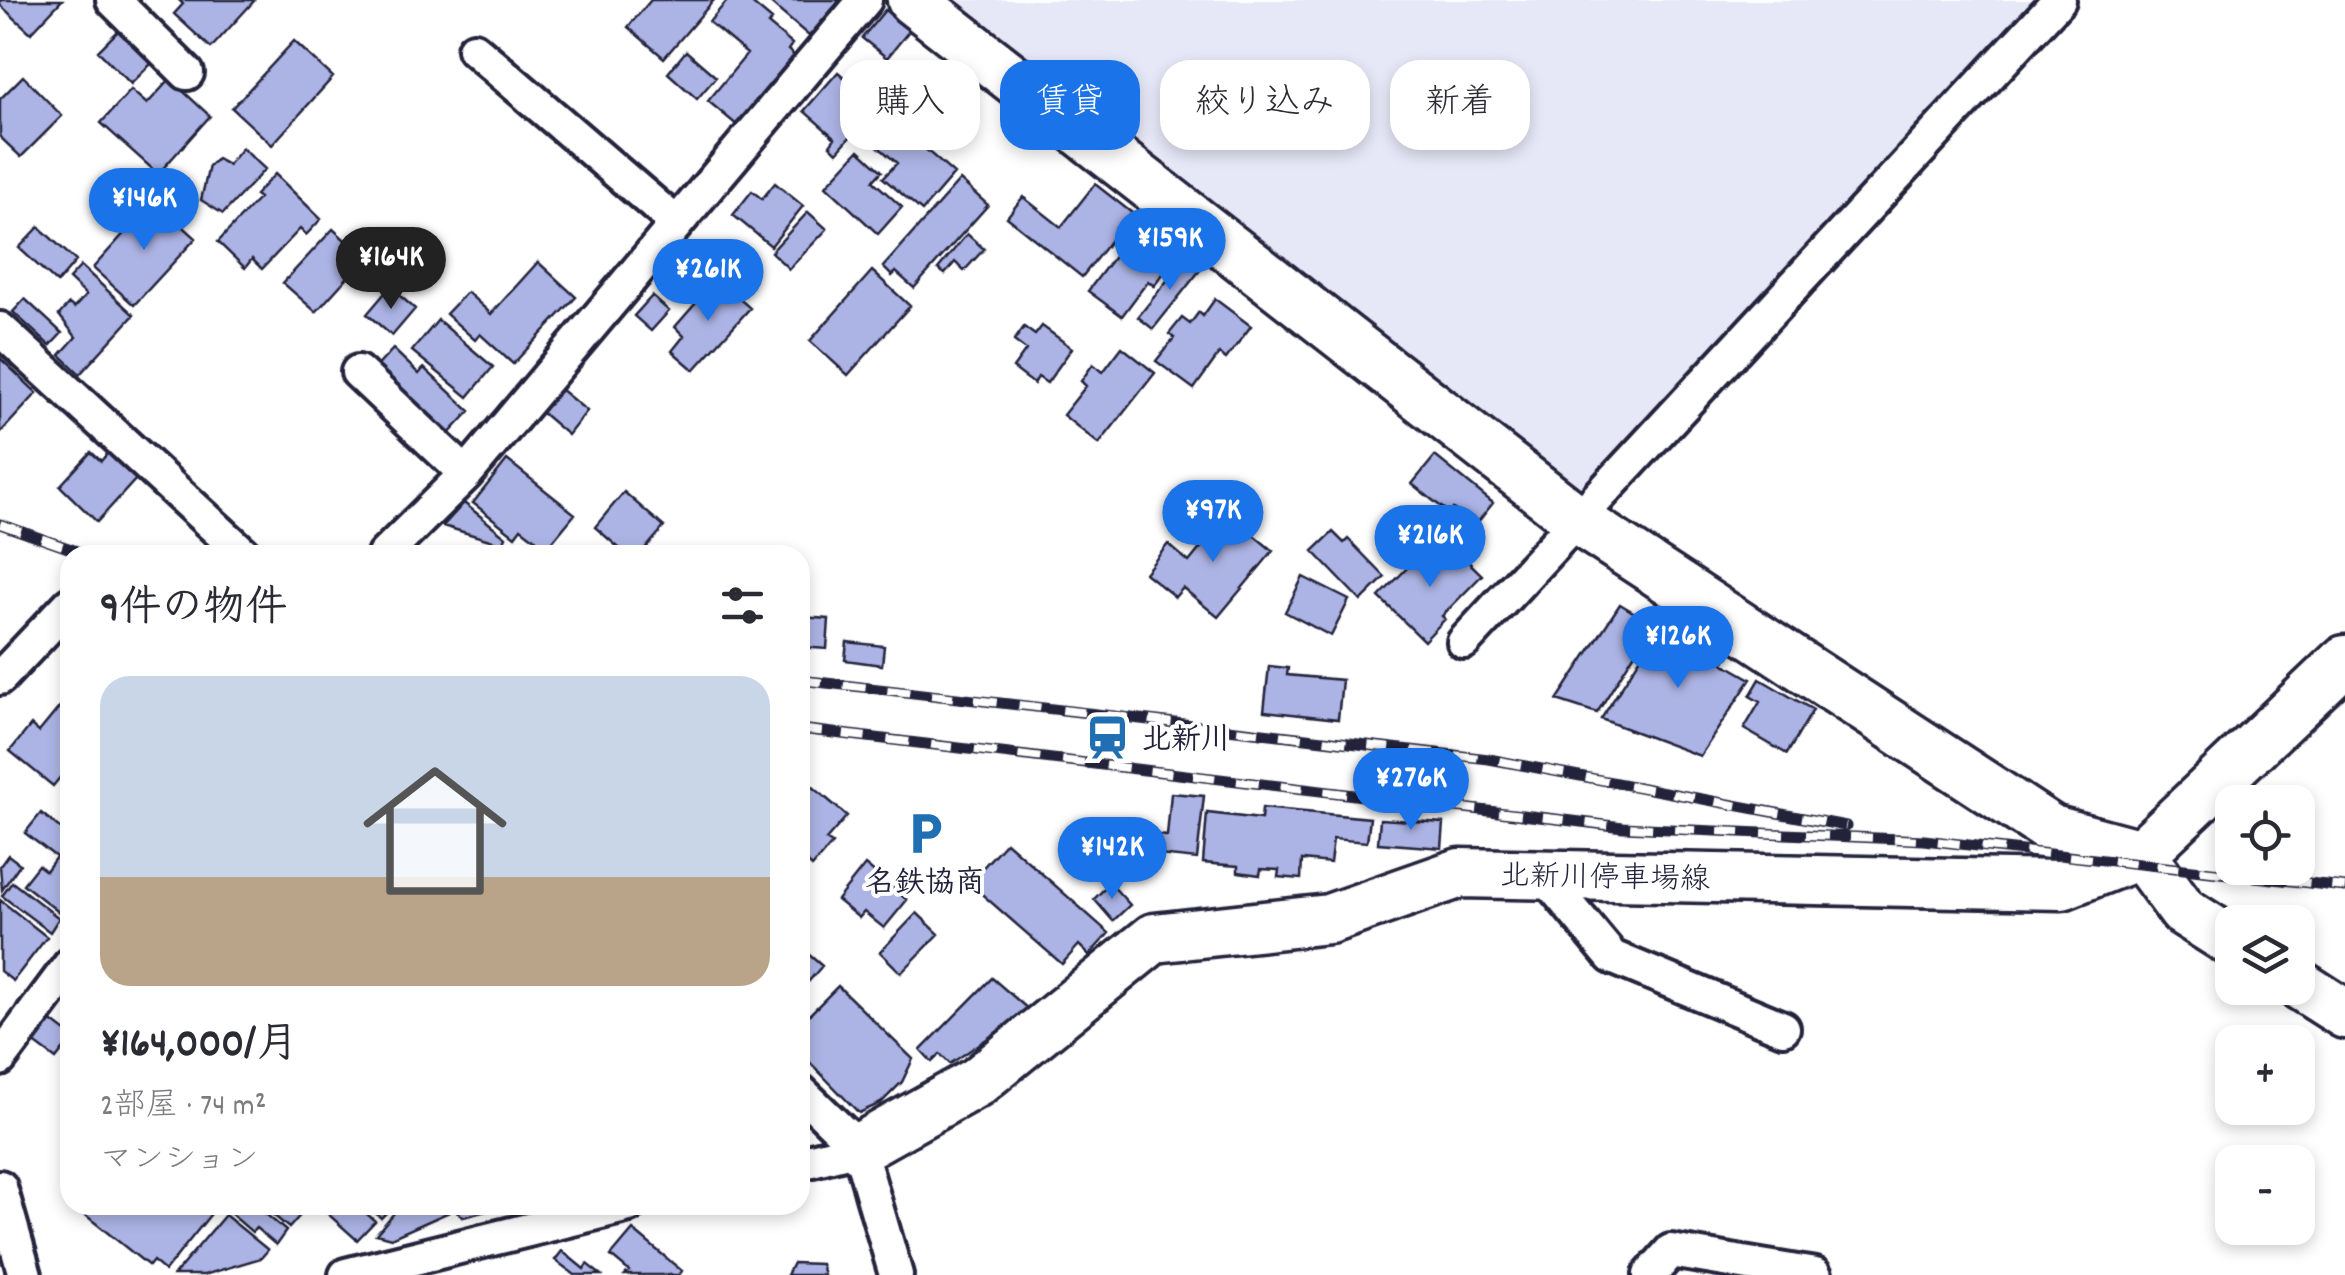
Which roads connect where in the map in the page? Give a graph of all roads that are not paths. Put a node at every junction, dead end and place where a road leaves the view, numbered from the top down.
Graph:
1 (113, 0) edge
2 (865, 0) edge
3 (912, 0) edge
4 (2060, 0) edge
5 (474, 49) dead end
6 (186, 73) dead end
7 (676, 223) junction
8 (0, 329) edge
9 (358, 372) dead end
10 (466, 474) junction
11 (1579, 520) junction
12 (234, 545) edge
13 (394, 545) edge
14 (60, 615) edge
15 (1464, 642) dead end
16 (2345, 660) edge
17 (0, 678) edge
18 (2141, 854) junction
19 (1543, 874) junction
20 (2215, 931) edge
21 (60, 978) edge
22 (2315, 995) edge
23 (2345, 1014) edge
24 (1782, 1028) dead end
25 (0, 1059) edge
26 (810, 1101) edge
27 (859, 1148) junction
28 (810, 1160) edge
29 (0, 1186) edge
30 (589, 1215) edge
31 (1661, 1263) edge
32 (26, 1275) edge
33 (346, 1275) edge
34 (896, 1275) edge
35 (1815, 1275) edge

1 - 6 street
2 - 7 street
3 - 11 main road
4 - 11 street
5 - 7 street
7 - 10 street
8 - 12 street
9 - 10 street
10 - 13 street
11 - 15 street
11 - 18 main road
14 - 17 street
16 - 18 main road, 北新川停車場線
18 - 19 main road, 北新川停車場線
18 - 20 main road
19 - 24 street
19 - 27 main road, 北新川停車場線
21 - 25 street
22 - 23 main road
26 - 27 street
27 - 28 street
27 - 34 street
29 - 32 street
30 - 33 street
31 - 35 street

